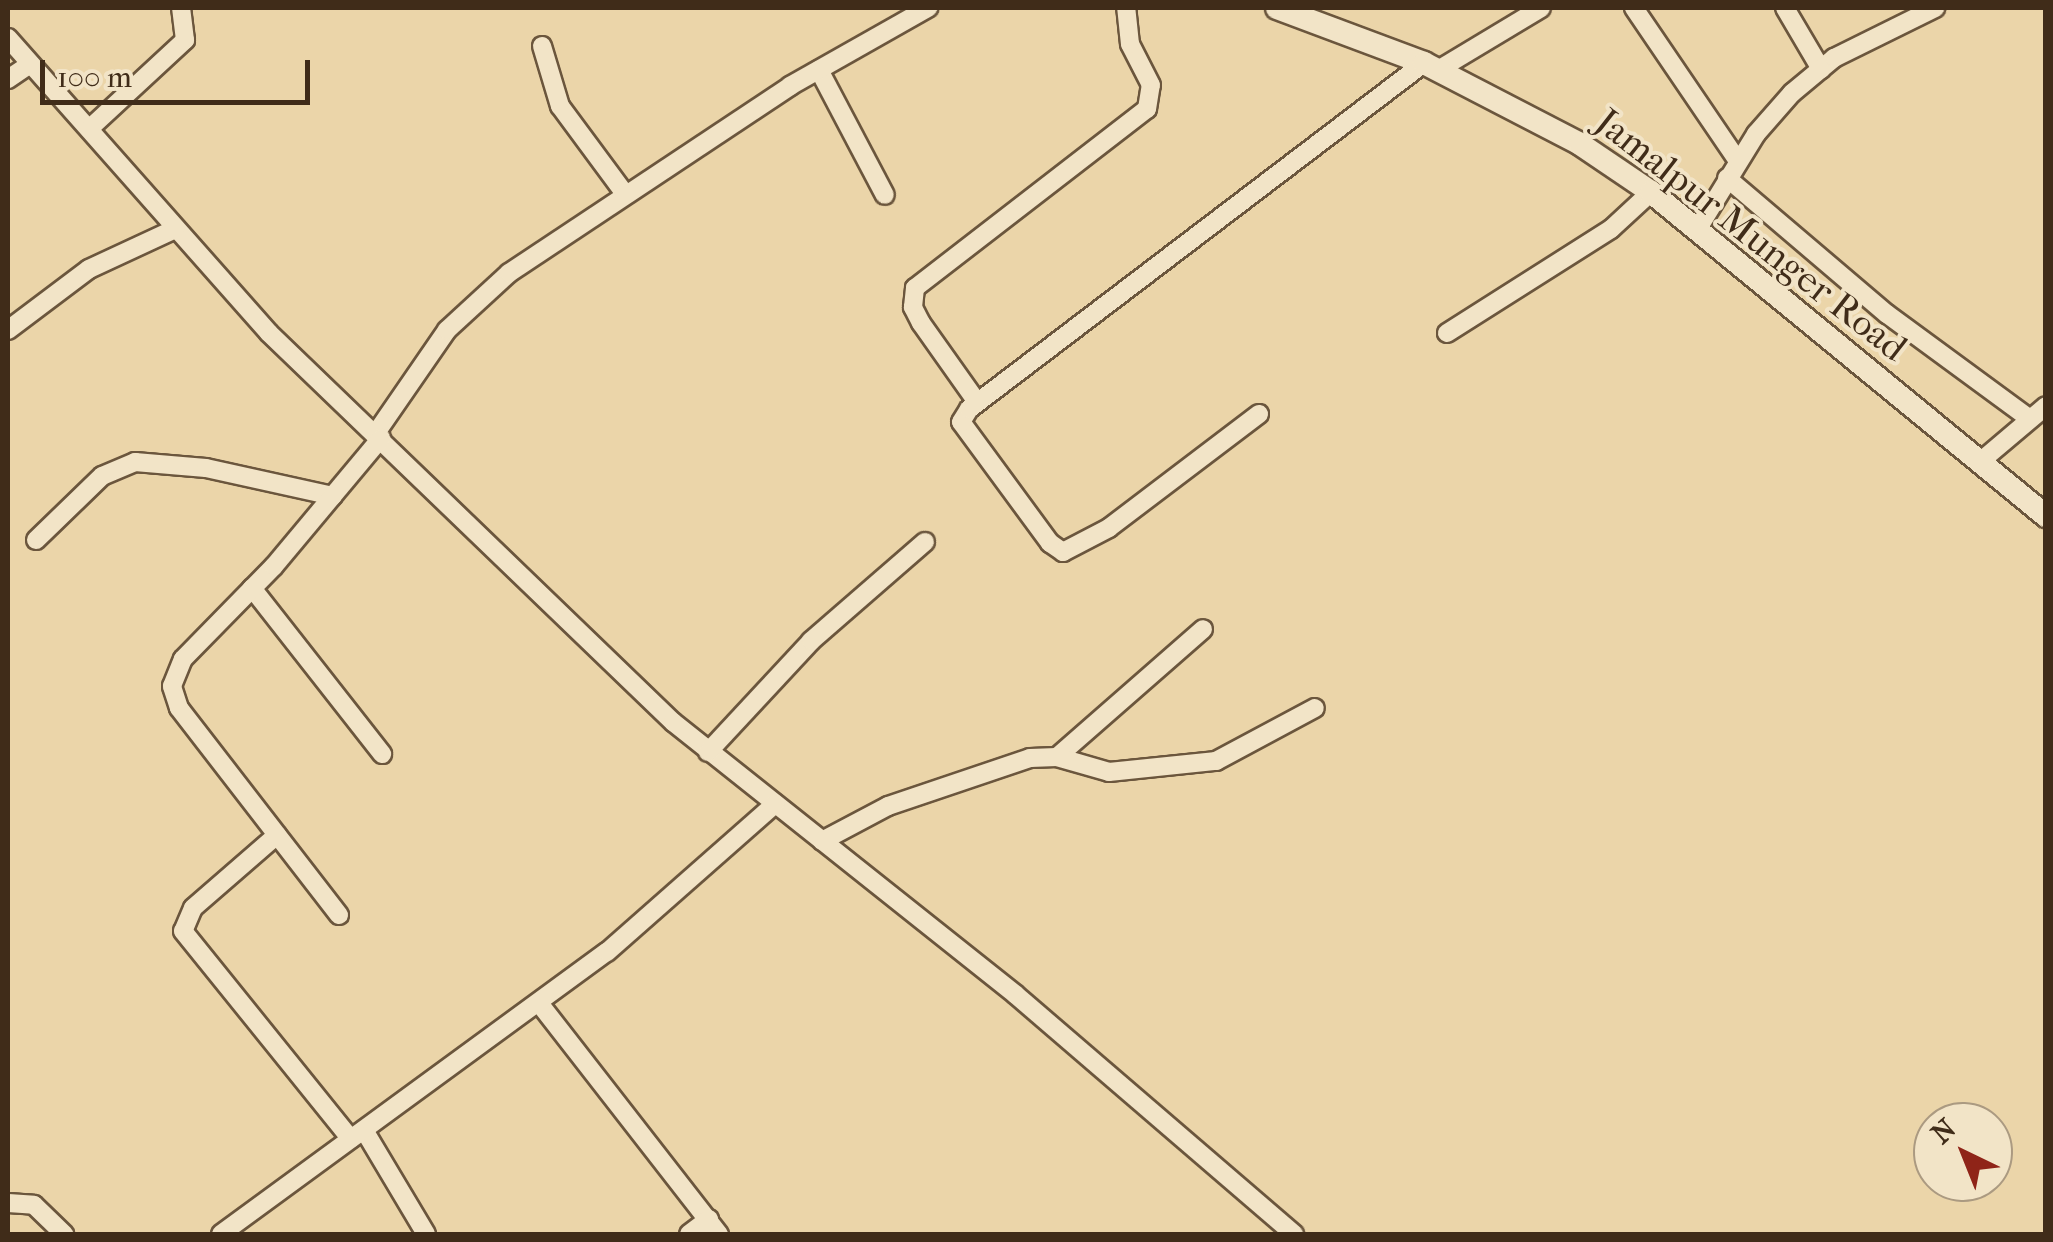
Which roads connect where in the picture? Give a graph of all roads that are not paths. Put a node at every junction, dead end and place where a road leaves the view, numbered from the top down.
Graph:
1 (180, 8) edge
2 (928, 8) edge
3 (1126, 8) edge
4 (1277, 8) edge
5 (1541, 8) edge
6 (1634, 8) edge
7 (1785, 8) edge
8 (1935, 8) edge
9 (8, 38) edge
10 (542, 46) dead end
11 (30, 64) junction
12 (1431, 67) junction
13 (1821, 69) junction
14 (819, 70) junction
15 (8, 79) edge
16 (89, 129) junction
17 (1738, 161) junction
18 (1727, 178) junction
19 (1651, 192) junction
20 (624, 194) junction
21 (886, 195) dead end
22 (174, 229) junction
23 (1696, 230) junction
24 (8, 330) edge
25 (1447, 333) dead end
26 (977, 402) junction
27 (2046, 406) edge
28 (1259, 414) dead end
29 (2030, 419) junction
30 (378, 436) junction
31 (1981, 461) junction
32 (333, 496) junction
33 (2046, 516) edge
34 (36, 540) dead end
35 (925, 542) dead end
36 (252, 588) junction
37 (1202, 629) dead end
38 (1315, 708) dead end
39 (708, 752) junction
40 (382, 754) dead end
41 (1057, 757) junction
42 (775, 804) junction
43 (277, 835) junction
44 (822, 841) junction
45 (339, 915) dead end
46 (539, 1003) junction
47 (358, 1134) junction
48 (8, 1203) edge
49 (714, 1227) edge
50 (64, 1234) edge
51 (221, 1234) edge
52 (426, 1234) edge
53 (689, 1234) edge
54 (1294, 1234) edge

1 - 16 street
2 - 14 street
3 - 26 street
4 - 12 street, Jamalpur Munger Road
5 - 12 street
6 - 17 street
7 - 13 street
8 - 13 street
9 - 11 street
10 - 20 street
11 - 15 street
11 - 16 street
12 - 19 street, Jamalpur Munger Road
12 - 26 street
13 - 17 street
14 - 20 street
14 - 21 street
16 - 22 street
17 - 18 street
18 - 23 street
18 - 29 street
19 - 23 street, Jamalpur Munger Road
19 - 25 street
20 - 30 street
22 - 24 street
22 - 30 street
23 - 31 street, Jamalpur Munger Road
26 - 28 street
27 - 29 street
29 - 31 street
30 - 32 street
30 - 39 street
31 - 33 street, Jamalpur Munger Road
32 - 34 street
32 - 36 street
35 - 39 street
36 - 40 street
36 - 43 street
37 - 41 street
38 - 41 street
39 - 42 street
41 - 44 street
42 - 44 street
42 - 46 street
43 - 45 street
43 - 47 street
44 - 54 street
46 - 47 street
46 - 49 street
47 - 51 street
47 - 52 street
48 - 50 street
49 - 53 street

